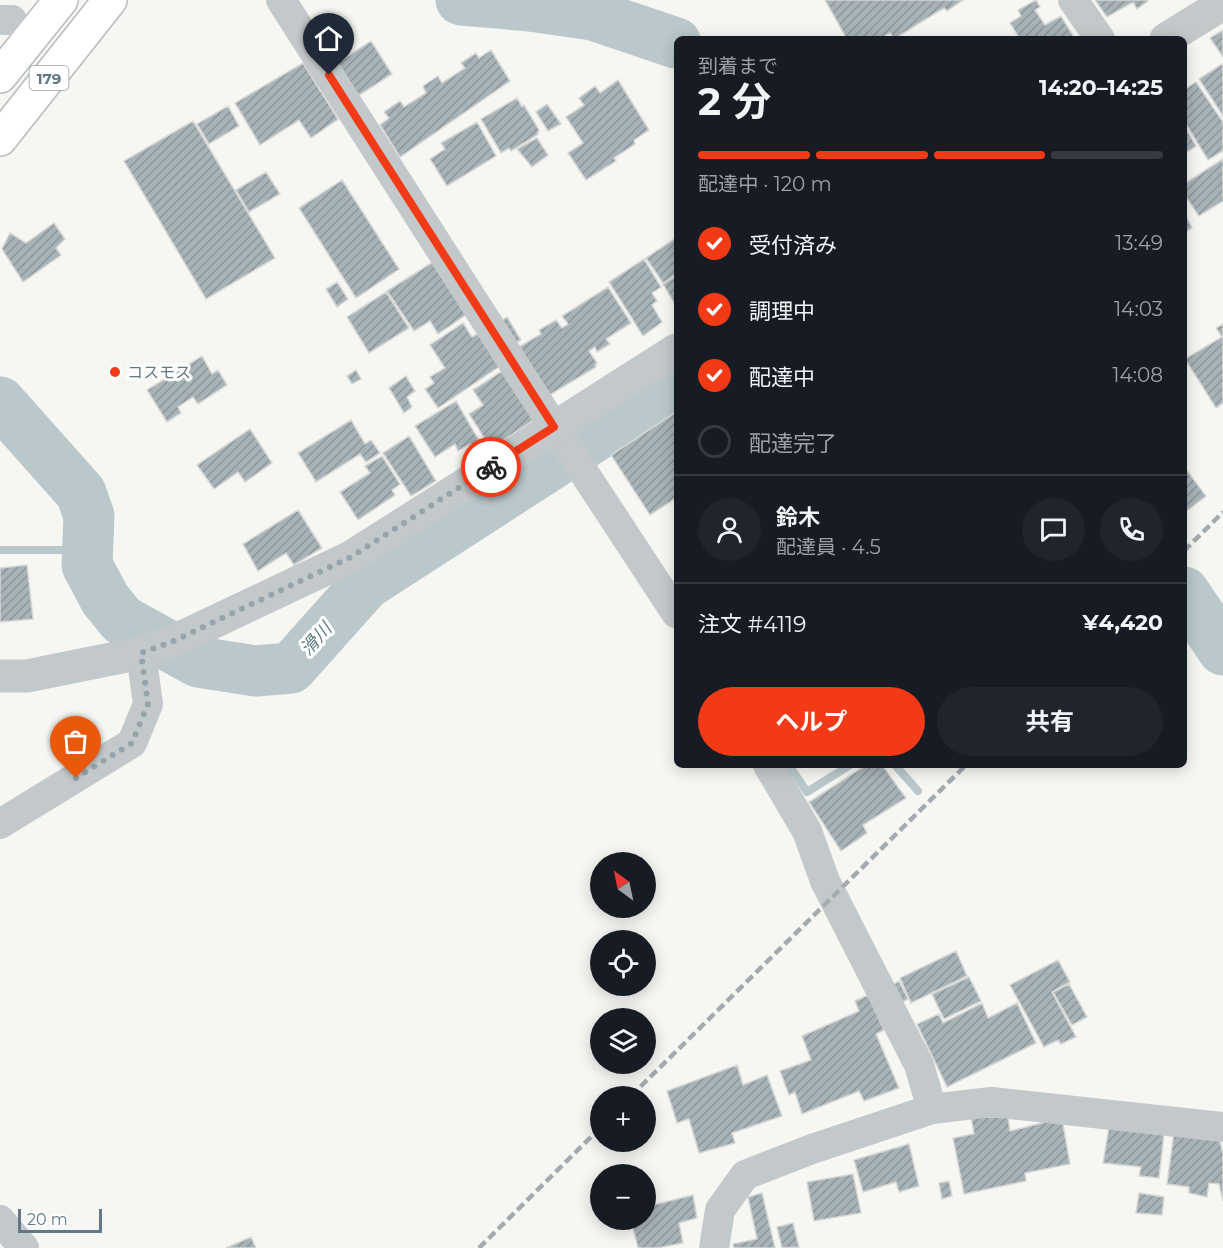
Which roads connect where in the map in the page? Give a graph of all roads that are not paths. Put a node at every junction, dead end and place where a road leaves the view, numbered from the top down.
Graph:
1 (281, 0) edge
2 (1073, 0) edge
3 (1223, 4) edge
4 (55, 8) edge
5 (104, 8) edge
6 (1098, 36) edge
7 (1171, 36) edge
8 (0, 76) edge
9 (0, 139) edge
10 (674, 351) edge
11 (554, 427) junction
12 (674, 610) edge
13 (141, 653) junction
14 (0, 676) edge
15 (770, 768) edge
16 (0, 824) edge
17 (932, 1109) junction
18 (1223, 1127) edge
19 (0, 1220) edge
20 (24, 1248) edge
21 (714, 1248) edge

1 - 11 street
2 - 6 street
3 - 7 street
4 - 8 highway, 179
5 - 9 highway, 179
10 - 11 street
11 - 12 street
11 - 13 street
13 - 14 street
13 - 16 street
15 - 17 street
17 - 18 street
17 - 21 street
19 - 20 street

